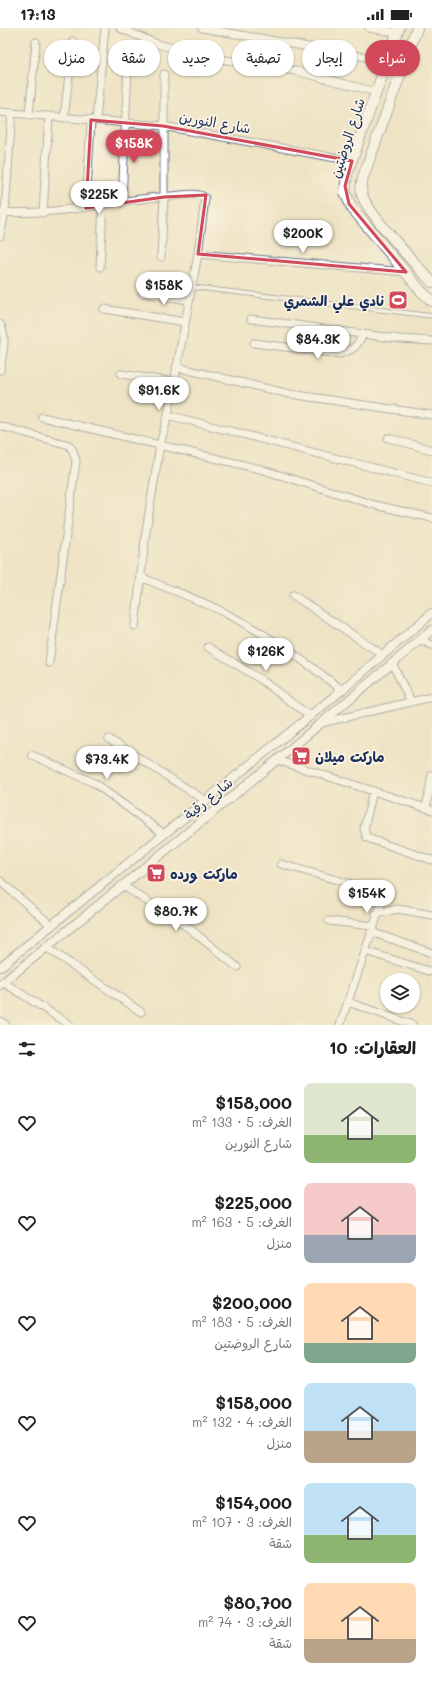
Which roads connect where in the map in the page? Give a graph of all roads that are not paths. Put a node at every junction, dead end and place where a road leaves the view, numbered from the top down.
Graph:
1 (105, 28) edge
2 (120, 28) edge
3 (202, 28) edge
4 (369, 28) edge
5 (417, 28) edge
6 (398, 31) edge
7 (36, 42) dead end
8 (365, 57) edge
9 (164, 74) dead end
10 (69, 76) edge
11 (128, 76) edge
12 (382, 76) edge
13 (376, 92) junction
14 (0, 112) edge
15 (12, 113) junction
16 (29, 115) junction
17 (49, 116) junction
18 (64, 118) junction
19 (94, 120) junction
20 (126, 123) junction
21 (163, 126) junction
22 (352, 161) junction
23 (164, 197) junction
24 (122, 203) junction
25 (103, 206) junction
26 (86, 208) junction
27 (2, 212) edge
28 (43, 213) junction
29 (0, 236) edge
30 (198, 254) junction
31 (161, 257) dead end
32 (100, 267) dead end
33 (406, 272) junction
34 (432, 282) edge
35 (192, 287) junction
36 (142, 293) dead end
37 (189, 300) junction
38 (432, 300) edge
39 (104, 309) dead end
40 (432, 316) edge
41 (251, 319) dead end
42 (185, 322) junction
43 (0, 324) edge
44 (363, 334) junction
45 (432, 341) edge
46 (254, 343) dead end
47 (176, 367) junction
48 (0, 370) edge
49 (120, 374) dead end
50 (174, 382) junction
51 (168, 415) junction
52 (432, 415) edge
53 (42, 417) dead end
54 (0, 426) edge
55 (388, 438) dead end
56 (160, 445) junction
57 (432, 450) edge
58 (432, 484) edge
59 (432, 518) edge
60 (140, 577) junction
61 (293, 595) dead end
62 (432, 613) edge
63 (135, 626) dead end
64 (411, 630) junction
65 (432, 630) edge
66 (420, 640) junction
67 (432, 645) edge
68 (208, 648) dead end
69 (383, 655) junction
70 (49, 663) dead end
71 (392, 663) junction
72 (342, 690) junction
73 (432, 697) edge
74 (411, 702) junction
75 (310, 716) junction
76 (319, 724) junction
77 (109, 739) dead end
78 (32, 755) dead end
79 (277, 760) junction
80 (432, 775) edge
81 (373, 791) junction
82 (206, 801) junction
83 (429, 809) edge
84 (164, 834) junction
85 (432, 860) edge
86 (281, 864) dead end
87 (0, 881) edge
88 (122, 885) junction
89 (376, 914) junction
90 (432, 915) edge
91 (328, 921) dead end
92 (52, 926) junction
93 (372, 929) junction
94 (46, 947) junction
95 (365, 951) junction
96 (432, 953) edge
97 (0, 967) edge
98 (237, 967) dead end
99 (432, 972) edge
100 (2, 983) edge
101 (348, 1002) junction
102 (141, 1012) dead end
103 (0, 1021) edge
104 (6, 1025) edge
105 (70, 1025) edge
106 (340, 1025) edge
107 (413, 1025) edge

1 - 19 street
2 - 13 street
3 - 8 street
4 - 6 street
5 - 34 main road, شارع الروضتين
7 - 16 street
9 - 21 street
10 - 18 street
11 - 20 street
12 - 13 main road, شارع الروضتين
13 - 22 main road, شارع الروضتين
14 - 15 street, شارع النورين
15 - 16 street, شارع النورين
15 - 27 street
16 - 17 street, شارع النورين
17 - 18 street, شارع النورين
17 - 28 street
18 - 19 street, شارع النورين
19 - 20 street, شارع النورين
19 - 26 street
20 - 21 street, شارع النورين
20 - 24 street
21 - 22 street, شارع النورين
21 - 23 street
22 - 33 main road, شارع الروضتين
23 - 24 street
23 - 30 street
23 - 31 street
24 - 25 street
25 - 26 street
25 - 32 street
26 - 28 street
27 - 28 street
27 - 29 street
30 - 33 street
30 - 35 street
33 - 38 main road, شارع الروضتين
35 - 37 street
35 - 40 lane
36 - 37 street
37 - 42 street
39 - 42 street
41 - 44 street
42 - 47 street
43 - 48 street
44 - 45 street
44 - 46 street
47 - 50 street
47 - 52 street
49 - 50 street
50 - 51 street
51 - 56 street
51 - 58 street
53 - 56 street
54 - 70 street
55 - 57 street
56 - 59 street
56 - 60 street
60 - 63 street
60 - 72 street
61 - 69 street
62 - 64 street, شارع رقية
64 - 66 street
64 - 69 street, شارع رقية
65 - 66 street, شارع رقية
66 - 67 street
66 - 71 street, شارع رقية
68 - 75 street
69 - 72 street, شارع رقية
71 - 74 street
71 - 76 street, شارع رقية
72 - 75 street, شارع رقية
73 - 74 street
74 - 76 street
75 - 82 street, شارع رقية
76 - 79 street, شارع رقية
77 - 82 street
78 - 84 street
79 - 81 street
79 - 88 street, شارع رقية
80 - 83 street
81 - 83 street
81 - 85 street
82 - 84 street, شارع رقية
84 - 92 street, شارع رقية
86 - 89 street
87 - 92 street
88 - 94 street, شارع رقية
88 - 98 street
89 - 90 street
89 - 93 street
91 - 93 street
92 - 97 street, شارع رقية
93 - 95 street
93 - 96 street
94 - 100 street, شارع رقية
94 - 102 street
95 - 99 street
95 - 101 street
100 - 105 street
101 - 106 street
101 - 107 street
103 - 104 street

